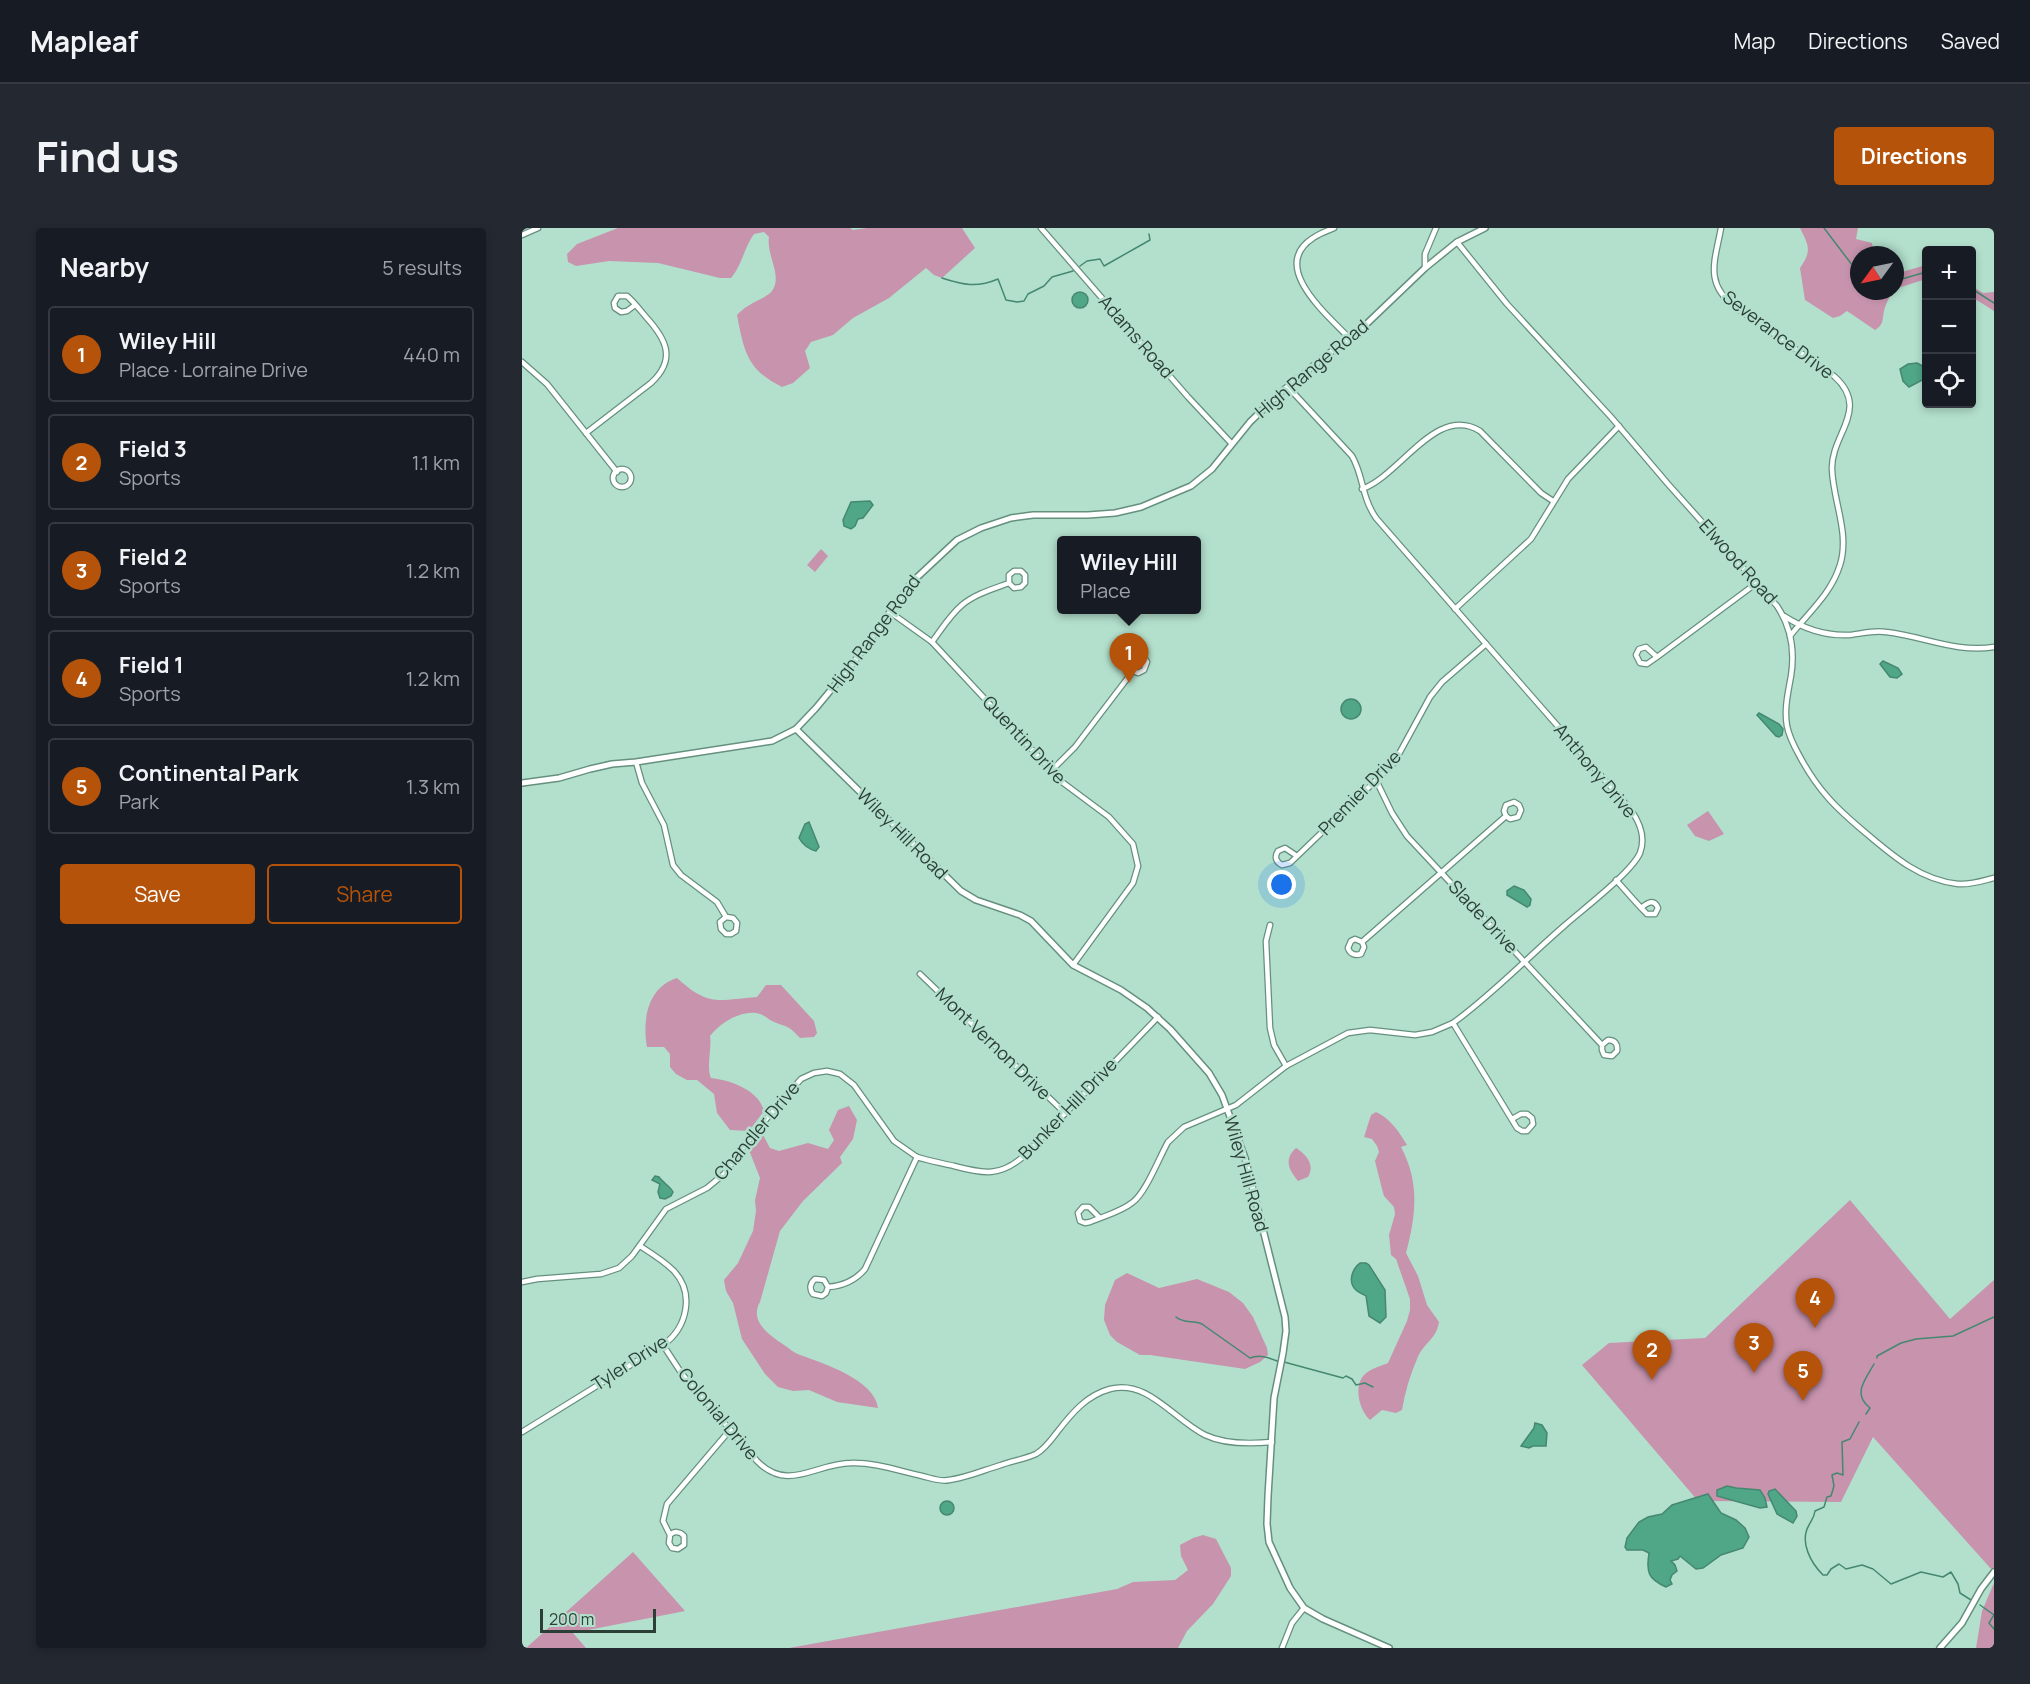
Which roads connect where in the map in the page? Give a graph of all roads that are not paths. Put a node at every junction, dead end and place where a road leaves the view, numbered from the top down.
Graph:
1 (538, 228) edge
2 (1041, 228) edge
3 (1334, 228) edge
4 (1436, 228) edge
5 (1485, 228) edge
6 (1721, 228) edge
7 (522, 235) edge
8 (1457, 242) junction
9 (1425, 268) junction
10 (635, 304) junction
11 (1350, 339) junction
12 (522, 362) edge
13 (1288, 387) junction
14 (1619, 426) junction
15 (586, 433) junction
16 (1232, 444) junction
17 (617, 472) dead end
18 (1362, 489) junction
19 (1553, 501) junction
20 (1009, 582) dead end
21 (1758, 582) junction
22 (1455, 609) junction
23 (890, 612) junction
24 (1784, 615) junction
25 (1799, 625) junction
26 (1790, 636) junction
27 (932, 642) junction
28 (1486, 644) junction
29 (1994, 647) edge
30 (1657, 657) junction
31 (1132, 671) dead end
32 (796, 729) junction
33 (636, 762) junction
34 (1051, 771) junction
35 (1376, 780) junction
36 (522, 783) edge
37 (1506, 816) dead end
38 (1297, 856) junction
39 (1442, 872) junction
40 (1994, 878) edge
41 (1616, 880) junction
42 (1641, 908) dead end
43 (726, 917) dead end
44 (1270, 925) dead end
45 (1362, 942) dead end
46 (1524, 961) junction
47 (1073, 964) junction
48 (921, 974) dead end
49 (1158, 1017) junction
50 (1453, 1023) junction
51 (1602, 1045) dead end
52 (1286, 1066) junction
53 (1227, 1109) junction
54 (1065, 1113) junction
55 (1512, 1119) junction
56 (917, 1157) junction
57 (1100, 1218) junction
58 (640, 1246) junction
59 (522, 1282) edge
60 (828, 1287) dead end
61 (663, 1344) junction
62 (730, 1430) junction
63 (522, 1432) edge
64 (1272, 1442) junction
65 (670, 1535) dead end
66 (1994, 1572) edge
67 (1304, 1608) junction
68 (1282, 1648) edge
69 (1389, 1648) edge
70 (1940, 1648) edge

1 - 7 street
2 - 16 street, Adams Road
3 - 11 street
4 - 9 street
5 - 8 street, High Range Road
6 - 25 street, Severance Drive
8 - 9 street, High Range Road
8 - 14 street, Elwood Road
9 - 11 street, High Range Road
10 - 10 street
10 - 15 street
11 - 13 street, High Range Road
12 - 15 street
13 - 16 street, High Range Road
13 - 18 street, Anthony Drive
14 - 19 street
14 - 21 street, Elwood Road
15 - 17 street
16 - 23 street, High Range Road
18 - 19 street
18 - 22 street, Anthony Drive
19 - 22 street
20 - 27 street
21 - 24 street, Elwood Road
21 - 30 street
22 - 28 street, Anthony Drive
23 - 27 street, Quentin Drive
23 - 32 street, High Range Road
24 - 25 street
24 - 26 street, Elwood Road
25 - 26 street, Severance Drive
25 - 29 street
26 - 40 street, Elwood Road
27 - 34 street, Quentin Drive
28 - 35 street, Premier Drive
28 - 41 street, Anthony Drive
30 - 30 street
31 - 34 street
32 - 33 street, High Range Road
32 - 47 street, Wiley Hill Road
33 - 36 street, High Range Road
33 - 43 street
34 - 47 street, Quentin Drive
35 - 38 street, Premier Drive
35 - 39 street, Slade Drive
37 - 39 street
38 - 38 street
39 - 45 street
39 - 46 street, Slade Drive
41 - 42 street
41 - 46 street, Anthony Drive
44 - 52 street
46 - 50 street, Anthony Drive
46 - 51 street, Slade Drive
47 - 49 street, Wiley Hill Road
48 - 54 street, Mont Vernon Drive
49 - 53 street, Wiley Hill Road
49 - 54 street, Bunker Hill Drive
50 - 52 street, Anthony Drive
50 - 55 street
52 - 53 street, Anthony Drive
53 - 57 street, Anthony Drive
53 - 64 street, Wiley Hill Road
54 - 56 street, Bunker Hill Drive
55 - 55 street
56 - 58 street, Chandler Drive
56 - 60 street
57 - 57 street
58 - 59 street, Chandler Drive
58 - 61 street, Tyler Drive
61 - 62 street, Colonial Drive
61 - 63 street, Tyler Drive
62 - 64 street, Colonial Drive
62 - 65 street
64 - 67 street, Wiley Hill Road
66 - 70 street
67 - 68 street
67 - 69 street, Wiley Hill Road

